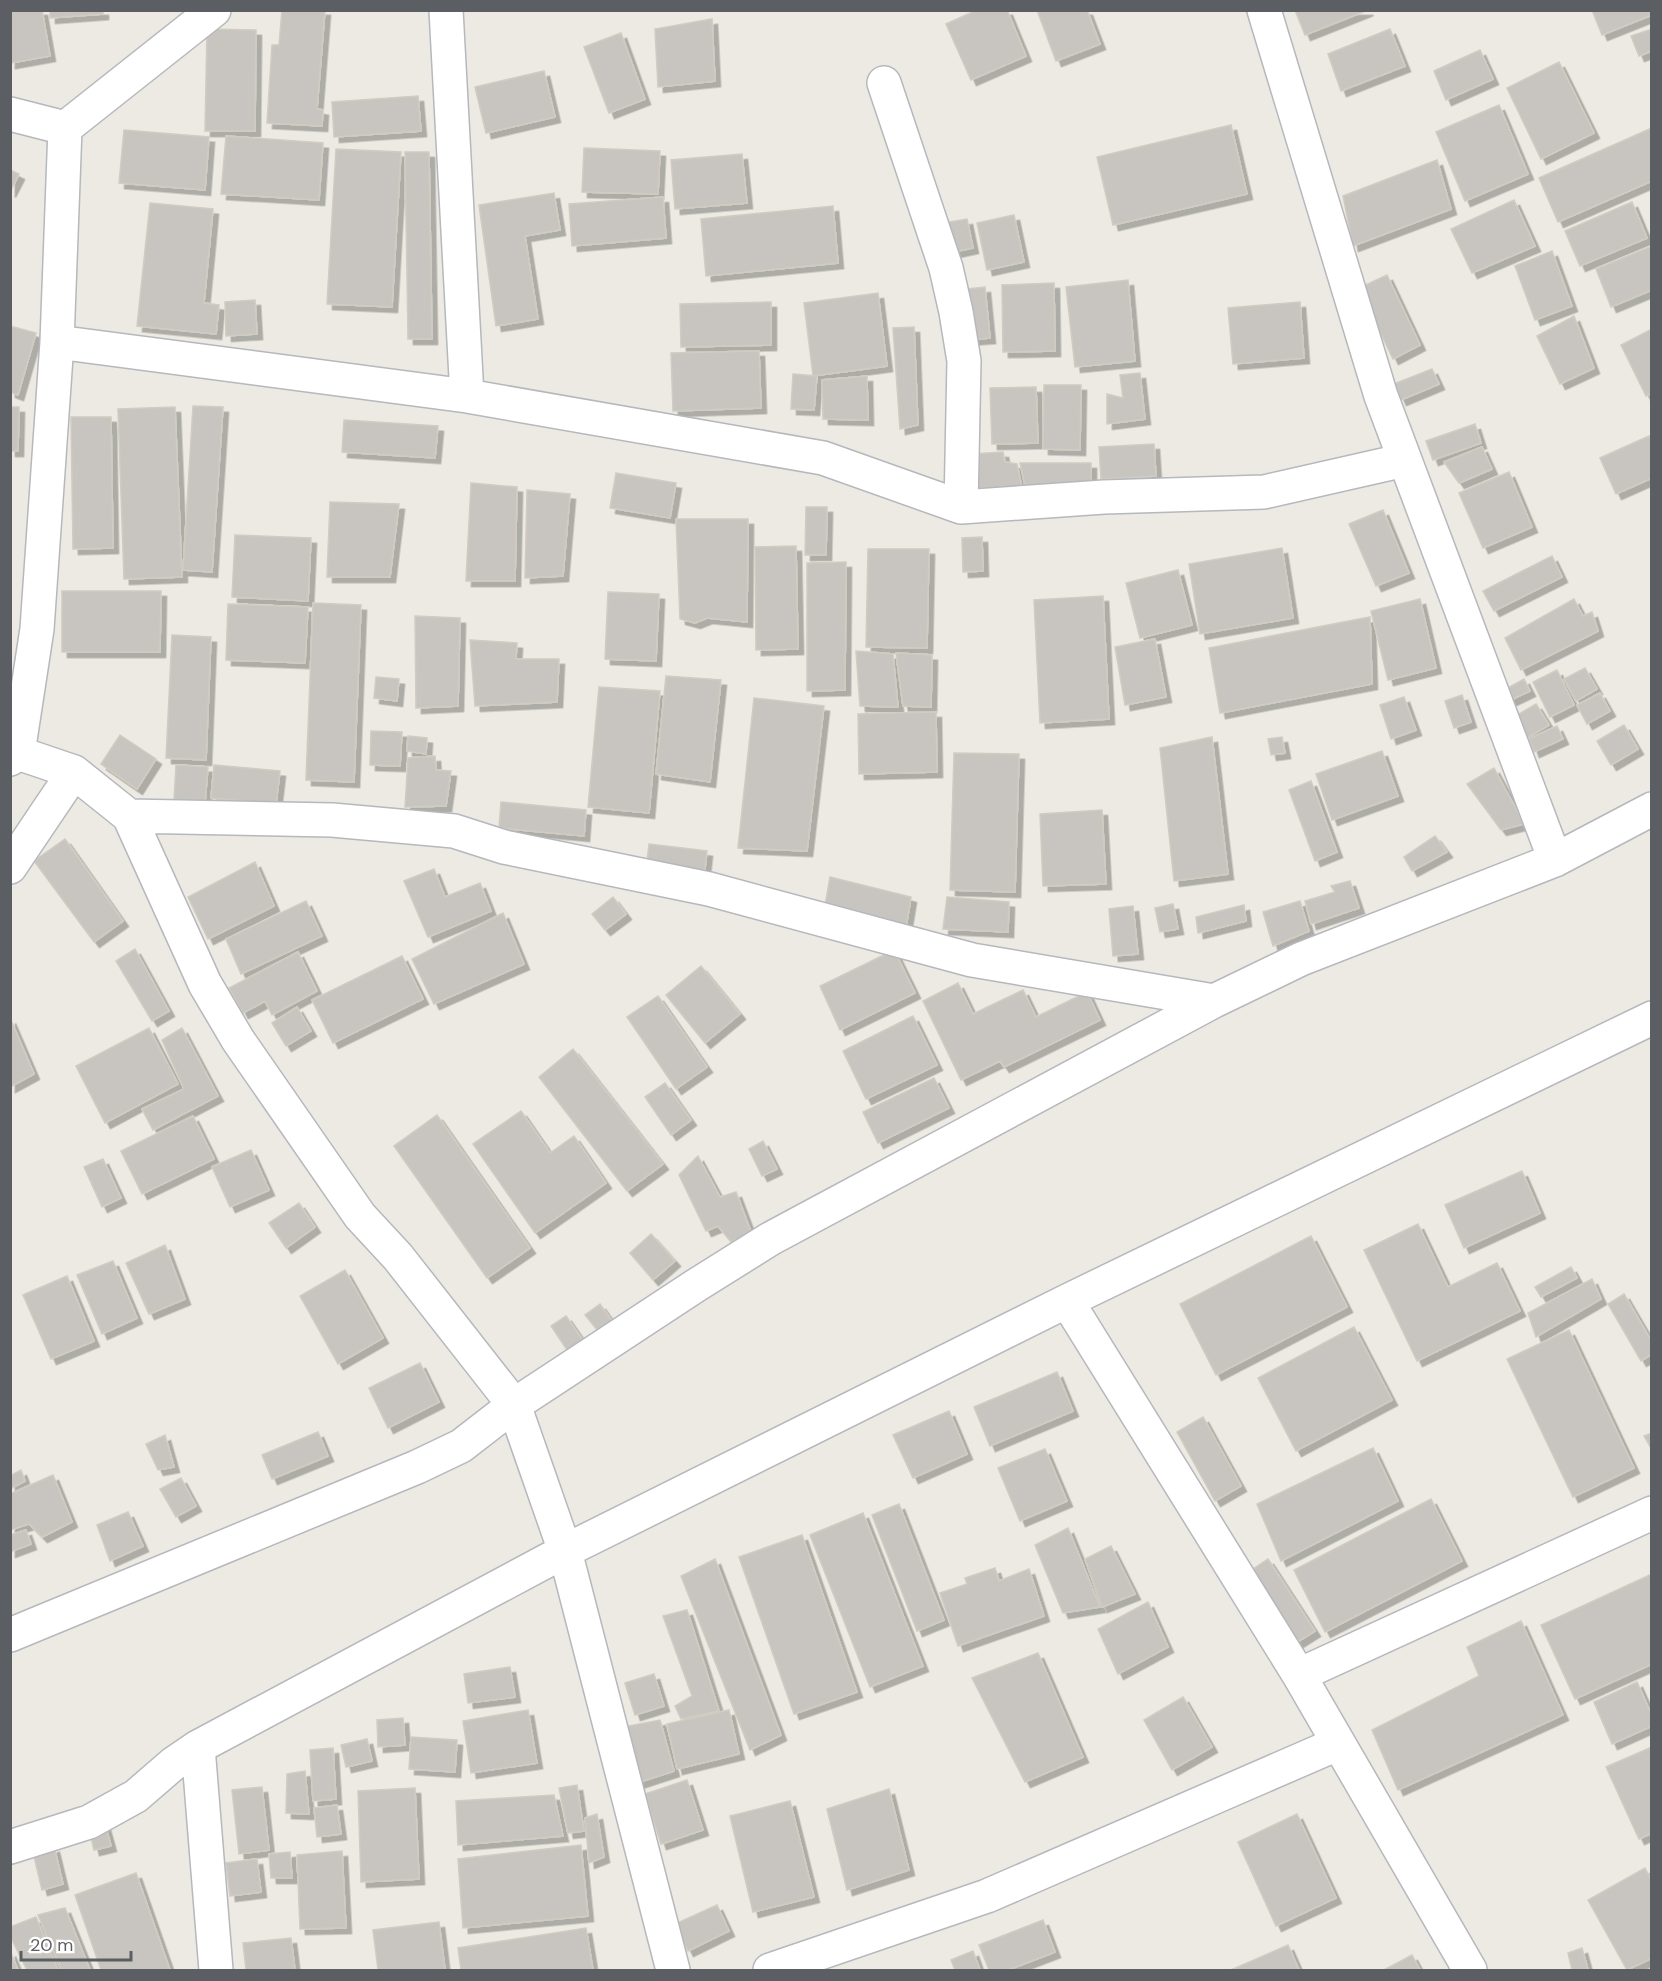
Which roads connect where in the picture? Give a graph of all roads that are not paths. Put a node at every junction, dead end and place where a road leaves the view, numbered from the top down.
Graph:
1 (214, 10) edge
2 (446, 10) edge
3 (1264, 10) edge
4 (884, 83) dead end
5 (10, 114) edge
6 (64, 128) junction
7 (57, 342) junction
8 (467, 396) junction
9 (1405, 460) junction
10 (961, 507) junction
11 (24, 625) edge
12 (14, 756) edge
13 (74, 772) junction
14 (1652, 810) edge
15 (129, 816) junction
16 (1555, 860) junction
17 (10, 867) edge
18 (1214, 1001) junction
19 (1652, 1018) edge
20 (1067, 1301) junction
21 (514, 1404) junction
22 (1652, 1513) edge
23 (565, 1551) junction
24 (10, 1635) edge
25 (1299, 1676) junction
26 (1337, 1744) junction
27 (198, 1747) junction
28 (10, 1847) edge
29 (216, 1971) edge
30 (673, 1971) edge
31 (770, 1971) edge
32 (1470, 1971) edge

1 - 6 street
2 - 8 street
3 - 9 street
4 - 10 street
5 - 6 street
6 - 7 street
7 - 8 street
7 - 11 street
8 - 10 street
9 - 10 street
9 - 16 street
11 - 12 street
12 - 13 street
13 - 15 street
13 - 17 street
14 - 16 street
15 - 18 street
15 - 21 street
16 - 18 street
18 - 21 street
19 - 20 street
20 - 23 street
20 - 25 street
21 - 23 street
21 - 24 street
22 - 25 street
23 - 27 street
23 - 30 street
25 - 26 street
26 - 31 street
26 - 32 street
27 - 28 street
27 - 29 street

